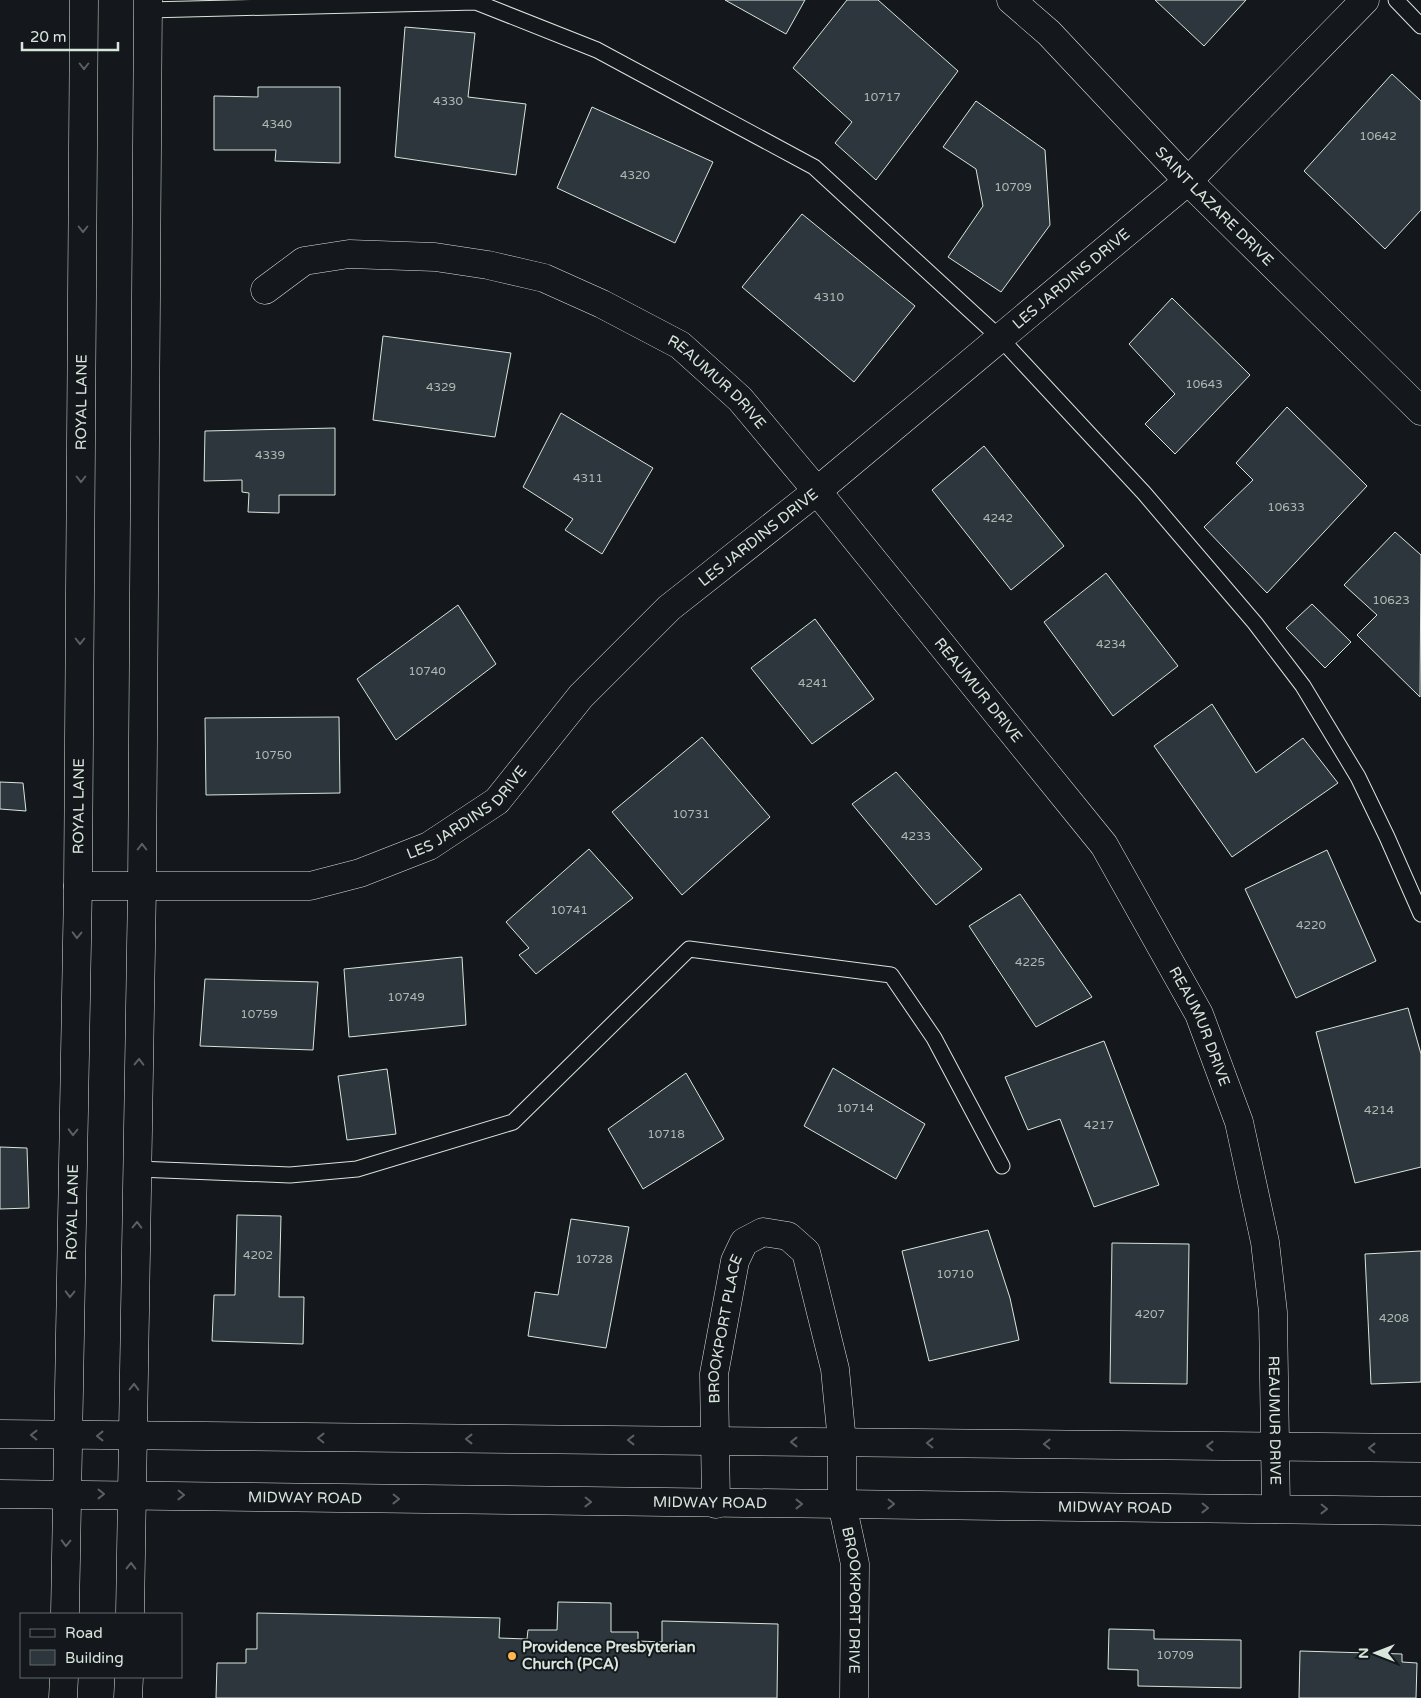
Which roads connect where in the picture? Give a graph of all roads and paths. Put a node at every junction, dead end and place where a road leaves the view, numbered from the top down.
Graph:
1 (84, 0) edge
2 (1011, 0) edge
3 (1365, 0) edge
4 (1396, 0) edge
5 (148, 5) edge
6 (1421, 26) edge
7 (1188, 181) junction
8 (265, 290) dead end
9 (1000, 338) junction
10 (1421, 411) edge
11 (817, 490) junction
12 (78, 886) junction
13 (142, 887) junction
14 (1421, 914) edge
15 (1002, 1166) dead end
16 (138, 1169) junction
17 (0, 1434) edge
18 (67, 1436) junction
19 (134, 1436) junction
20 (715, 1441) junction
21 (842, 1442) junction
22 (1277, 1447) junction
23 (1421, 1448) edge
24 (0, 1494) edge
25 (67, 1494) junction
26 (132, 1494) junction
27 (716, 1504) junction
28 (842, 1504) junction
29 (1276, 1509) junction
30 (1421, 1511) edge
31 (65, 1613) edge
32 (130, 1613) edge
33 (64, 1678) edge
34 (128, 1678) edge
35 (63, 1698) edge
36 (128, 1698) edge
37 (854, 1698) edge

1 -> 12 main road, ROYAL LANE
2 - 7 main road, SAINT LAZARE DRIVE
3 - 7 main road, LES JARDINS DRIVE
4 - 6 lane
5 - 9 lane
13 -> 5 main road
7 - 9 main road, LES JARDINS DRIVE
7 - 10 main road, SAINT LAZARE DRIVE
8 - 11 main road, REAUMUR DRIVE
9 - 11 main road, LES JARDINS DRIVE
9 - 14 lane
11 - 13 main road, LES JARDINS DRIVE
11 - 22 main road, REAUMUR DRIVE
12 - 13 main road, LES JARDINS DRIVE
12 -> 18 main road, ROYAL LANE
16 -> 13 main road
15 - 16 lane
19 -> 16 main road
18 -> 17 main road
19 -> 18 main road
18 - 25 main road, ROYAL LANE
20 -> 19 main road
19 - 26 main road
21 -> 20 main road
20 - 21 main road, BROOKPORT PLACE
20 - 27 main road, BROOKPORT PLACE
22 -> 21 main road
21 - 28 main road, BROOKPORT PLACE
23 -> 22 main road
22 - 29 main road, REAUMUR DRIVE
24 - 25 main road, MIDWAY ROAD
25 -> 26 main road, MIDWAY ROAD
25 -> 31 main road, ROYAL LANE
26 -> 27 main road, MIDWAY ROAD
32 -> 26 main road
27 -> 28 main road, MIDWAY ROAD
28 -> 29 main road, MIDWAY ROAD
28 - 37 main road, BROOKPORT DRIVE
29 -> 30 main road, MIDWAY ROAD
33 - 35 main road
34 - 36 main road

